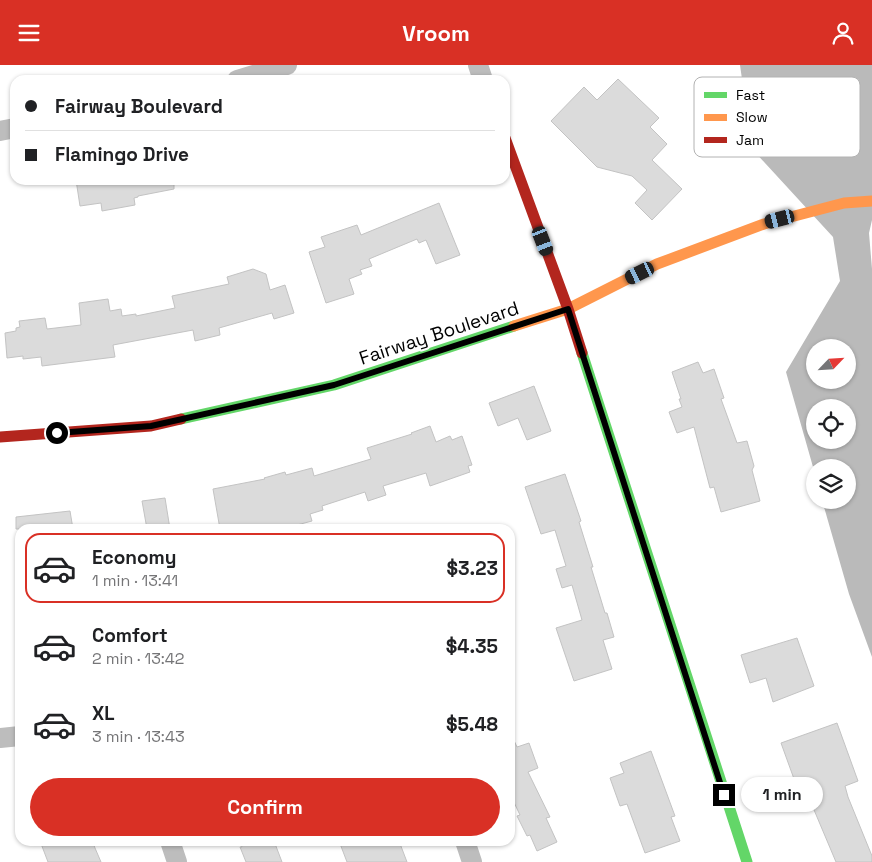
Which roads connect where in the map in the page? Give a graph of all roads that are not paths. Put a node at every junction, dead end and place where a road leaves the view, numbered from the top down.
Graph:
1 (287, 65) edge
2 (254, 75) edge
3 (510, 152) edge
4 (872, 201) edge
5 (568, 309) junction
6 (0, 437) edge
7 (15, 736) edge
8 (0, 738) edge
9 (172, 846) edge
10 (467, 846) edge
11 (177, 862) edge
12 (472, 862) edge
13 (747, 862) edge

1 - 2 street
3 - 5 street
4 - 5 street, Fairway Boulevard
5 - 6 street, Fairway Boulevard
5 - 13 street
7 - 8 street
9 - 11 street
10 - 12 street

